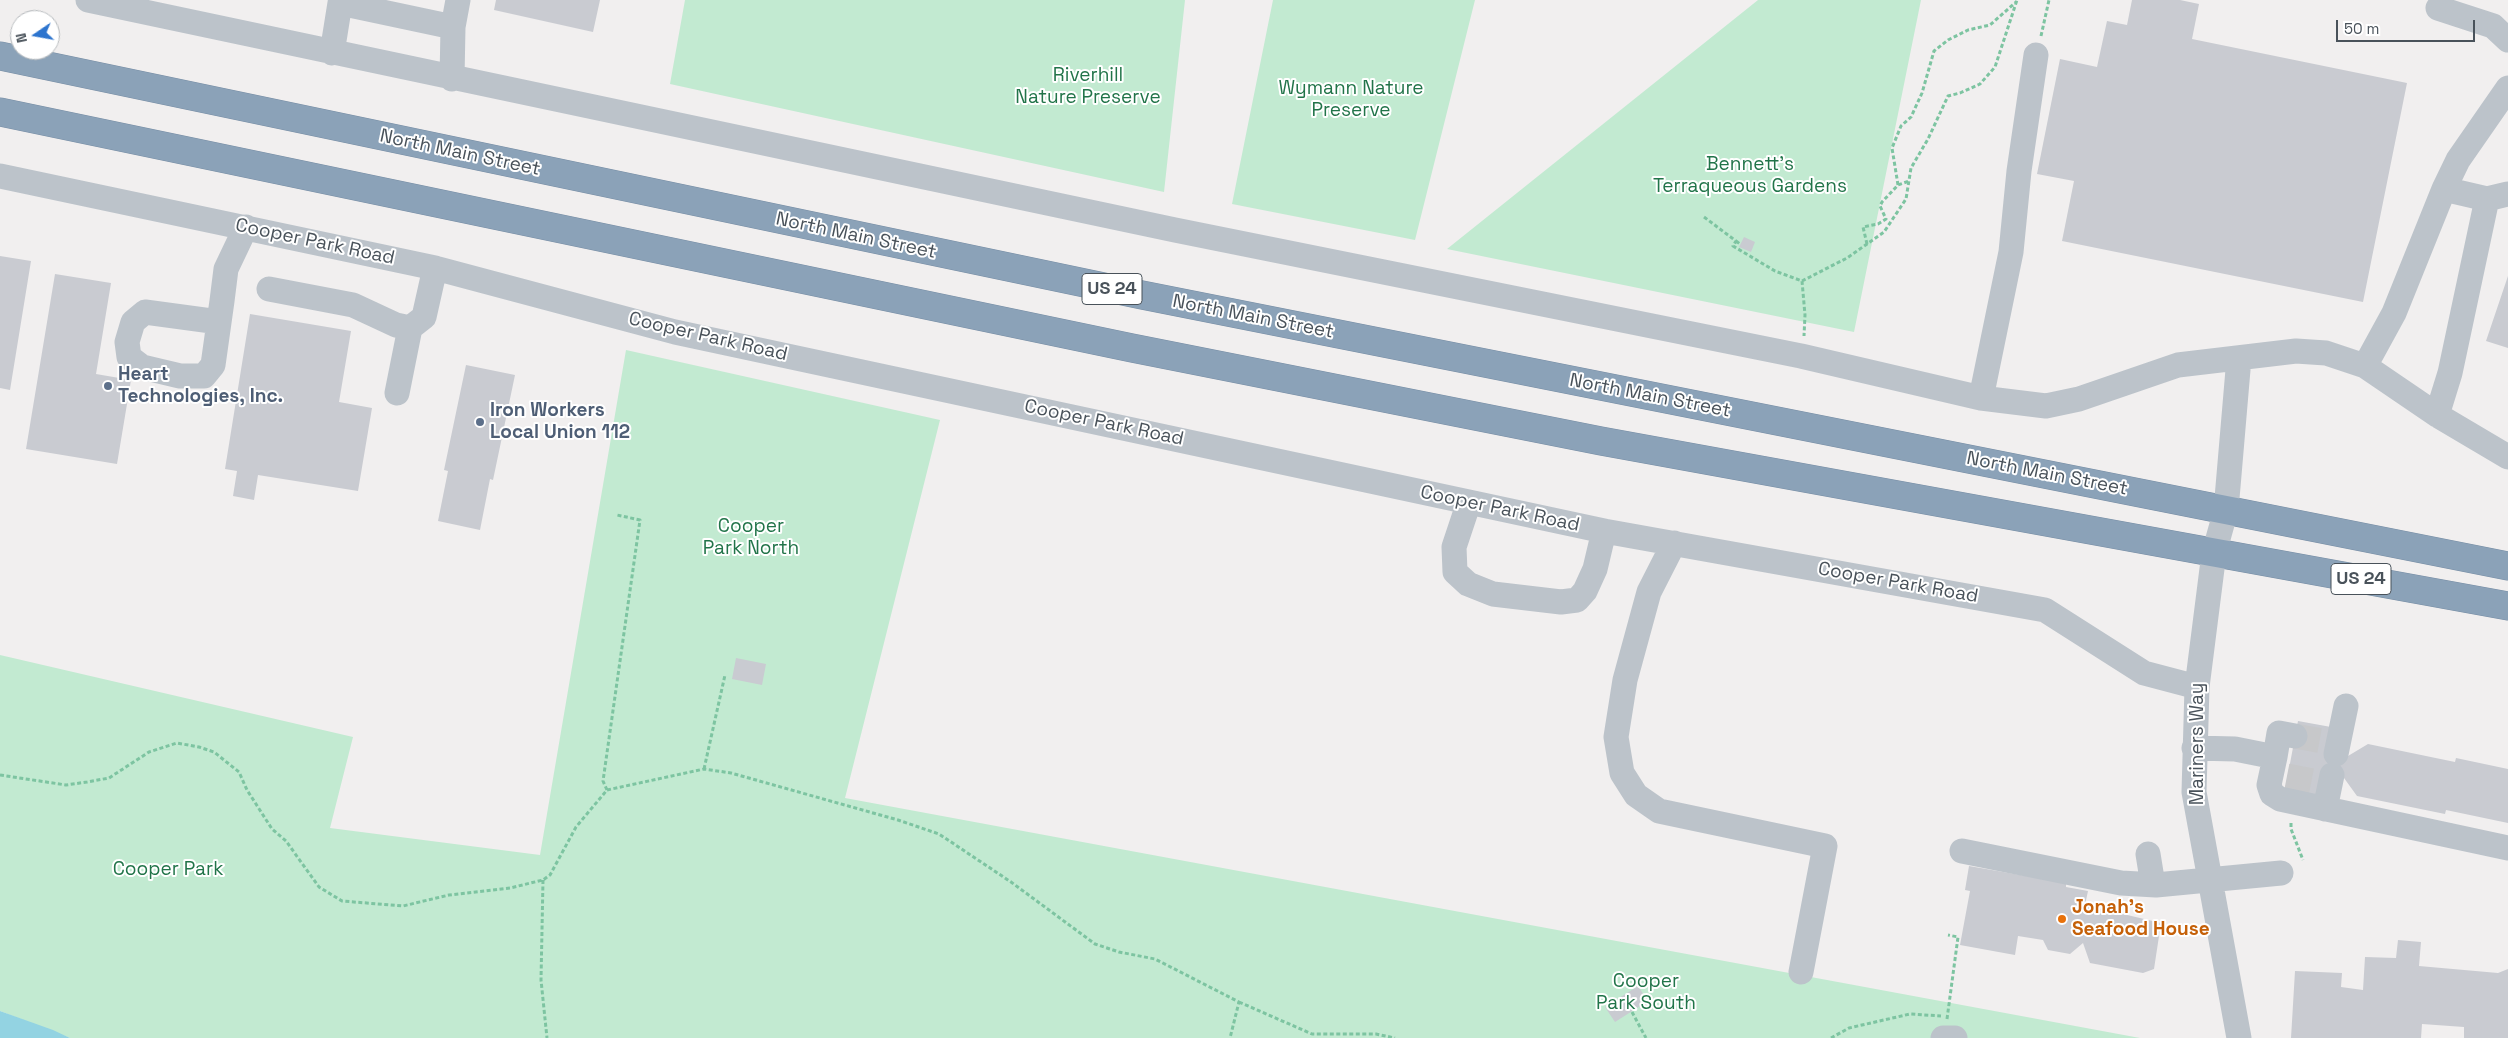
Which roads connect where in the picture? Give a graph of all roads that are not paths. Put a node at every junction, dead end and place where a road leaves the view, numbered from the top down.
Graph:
1 (88, 0) edge
2 (458, 0) edge
3 (155, 8) edge
4 (2438, 8) dead end
5 (453, 27) junction
6 (2508, 40) edge
7 (332, 53) junction
8 (0, 56) edge
9 (2036, 56) road end
10 (452, 79) junction
11 (2508, 88) edge
12 (0, 112) edge
13 (0, 176) edge
14 (2444, 189) junction
15 (2497, 196) edge
16 (246, 227) junction
17 (435, 268) junction
18 (269, 289) dead end
19 (219, 322) dead end
20 (410, 328) junction
21 (2239, 358) junction
22 (2365, 366) junction
23 (397, 393) dead end
24 (1981, 398) junction
25 (2437, 415) junction
26 (2508, 457) edge
27 (1469, 502) junction
28 (2226, 510) junction
29 (1604, 531) junction
30 (1674, 543) junction
31 (2214, 553) junction
32 (2508, 566) edge
33 (2508, 606) edge
34 (2197, 687) junction
35 (2346, 706) dead end
36 (2295, 736) tunnel mouth
37 (2194, 748) junction
38 (2278, 768) junction
39 (2325, 809) junction
40 (2508, 848) edge
41 (1962, 851) dead end
42 (2148, 854) dead end
43 (2281, 873) dead end
44 (2210, 881) junction
45 (2153, 885) junction
46 (1801, 972) dead end
47 (2239, 1038) edge

1 - 3 street
2 - 5 street
3 - 7 street
4 - 6 street
5 - 7 street
5 - 10 street
7 - 10 street
8 - 28 highway, North Main Street / US 24
9 - 24 street
10 - 24 street
11 - 14 street
12 - 31 highway, US 24
13 - 16 street, Cooper Park Road
14 - 15 street
14 - 22 street
15 - 25 street
16 - 17 street, Cooper Park Road
16 - 19 street
17 - 20 street
17 - 27 street, Cooper Park Road
18 - 20 street
20 - 23 street
21 - 22 street
21 - 24 street
21 - 28 street, Mariners Way
22 - 25 street
25 - 26 street
27 - 29 street, Cooper Park Road
27 - 29 street
28 - 31 street, Mariners Way
28 - 32 highway, North Main Street / US 24
29 - 30 street, Cooper Park Road
30 - 34 street, Cooper Park Road
30 - 46 street
31 - 33 highway, US 24
31 - 34 street, Mariners Way
34 - 37 street, Mariners Way
35 - 39 street
36 - 38 street
37 - 38 street
37 - 44 street, Mariners Way
38 - 39 street
39 - 40 street
41 - 45 street
42 - 45 street
43 - 44 street
44 - 45 street
44 - 47 street, Mariners Way

